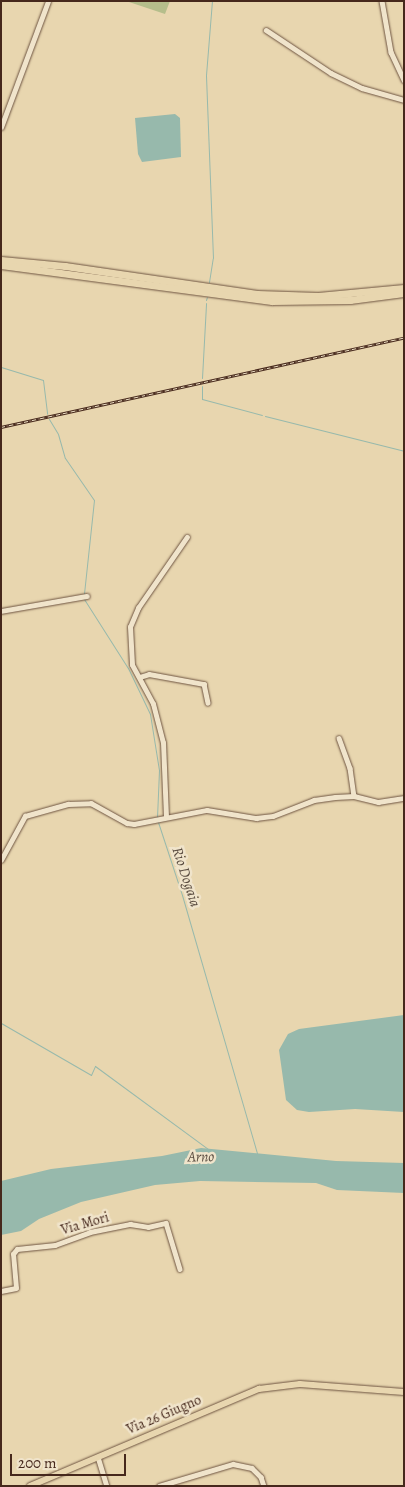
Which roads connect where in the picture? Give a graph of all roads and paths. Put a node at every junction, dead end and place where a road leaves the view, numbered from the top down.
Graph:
1 (48, 1) edge
2 (382, 1) edge
3 (266, 30) dead end
4 (404, 80) edge
5 (404, 100) edge
6 (1, 127) edge
7 (1, 260) edge
8 (1, 265) edge
9 (404, 288) edge
10 (404, 294) edge
11 (187, 537) dead end
12 (87, 596) dead end
13 (1, 611) edge
14 (140, 677) junction
15 (208, 703) dead end
16 (340, 738) dead end
17 (354, 796) junction
18 (404, 798) edge
19 (163, 817) junction
20 (1, 860) edge
21 (180, 1270) dead end
22 (1, 1291) edge
23 (404, 1392) edge
24 (98, 1457) junction
25 (30, 1486) edge
26 (108, 1486) edge
27 (159, 1486) edge
28 (264, 1486) edge

1 - 6 street
2 - 4 street
3 - 5 street
7 - 9 highway
8 - 10 highway
11 - 14 street
12 - 13 street
14 - 15 street
14 - 19 street
16 - 17 street
17 - 18 street
17 - 19 street
19 - 20 street
21 - 22 street, Via Mori
23 - 24 main road, Via 26 Giugno
24 - 25 main road, Via 26 Giugno
24 - 26 street
27 - 28 street

